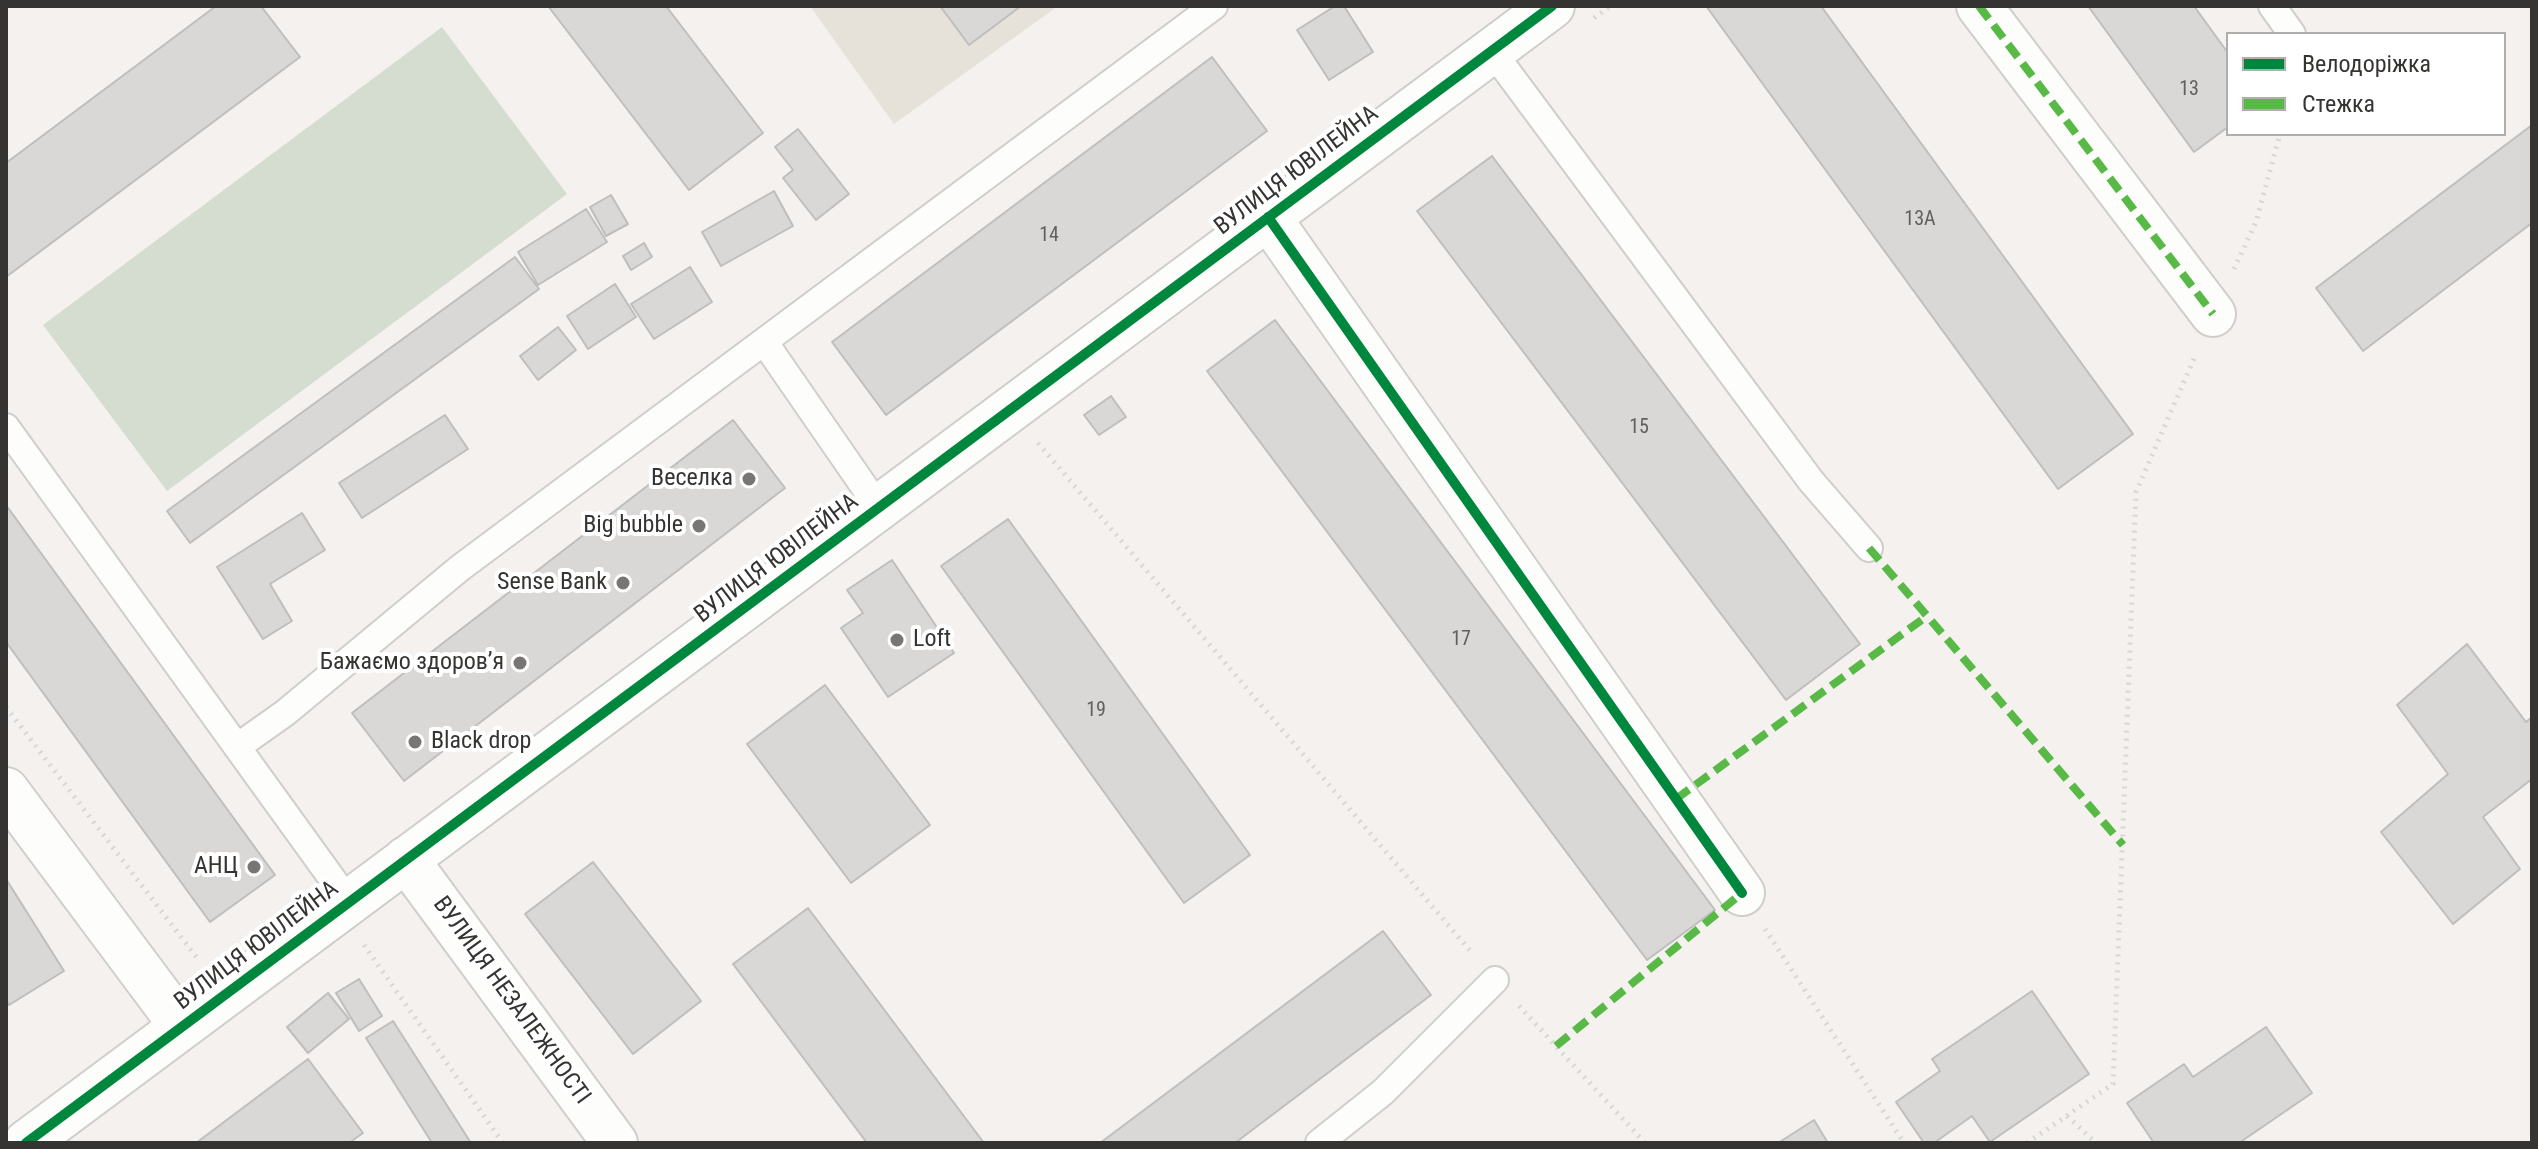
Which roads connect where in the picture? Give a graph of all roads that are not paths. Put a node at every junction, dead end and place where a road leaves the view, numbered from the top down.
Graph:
1 (1214, 6) edge
2 (1552, 6) edge
3 (1979, 6) edge
4 (2272, 6) edge
5 (2291, 32) edge
6 (1492, 51) junction
7 (1268, 217) junction
8 (2213, 314) road end
9 (765, 343) junction
10 (6, 427) edge
11 (879, 508) junction
12 (1869, 548) dead end
13 (237, 747) junction
14 (6, 790) edge
15 (406, 859) junction
16 (1742, 893) road end
17 (349, 902) junction
18 (1495, 980) road end
19 (182, 1026) junction
20 (26, 1143) edge
21 (615, 1143) edge
22 (1319, 1143) edge

1 - 9 lane
2 - 6 street, ВУЛИЦЯ ЮВІЛЕЙНА
3 - 8 street
4 - 5 lane
6 - 7 street, ВУЛИЦЯ ЮВІЛЕЙНА
6 - 12 lane
7 - 11 street, ВУЛИЦЯ ЮВІЛЕЙНА
7 - 16 street
9 - 11 lane
9 - 13 lane
10 - 13 lane
11 - 15 street, ВУЛИЦЯ ЮВІЛЕЙНА
13 - 17 lane
14 - 19 street
15 - 17 street, ВУЛИЦЯ ЮВІЛЕЙНА
15 - 21 street, ВУЛИЦЯ НЕЗАЛЕЖНОСТІ
17 - 19 street, ВУЛИЦЯ ЮВІЛЕЙНА
18 - 22 lane
19 - 20 street, ВУЛИЦЯ ЮВІЛЕЙНА

